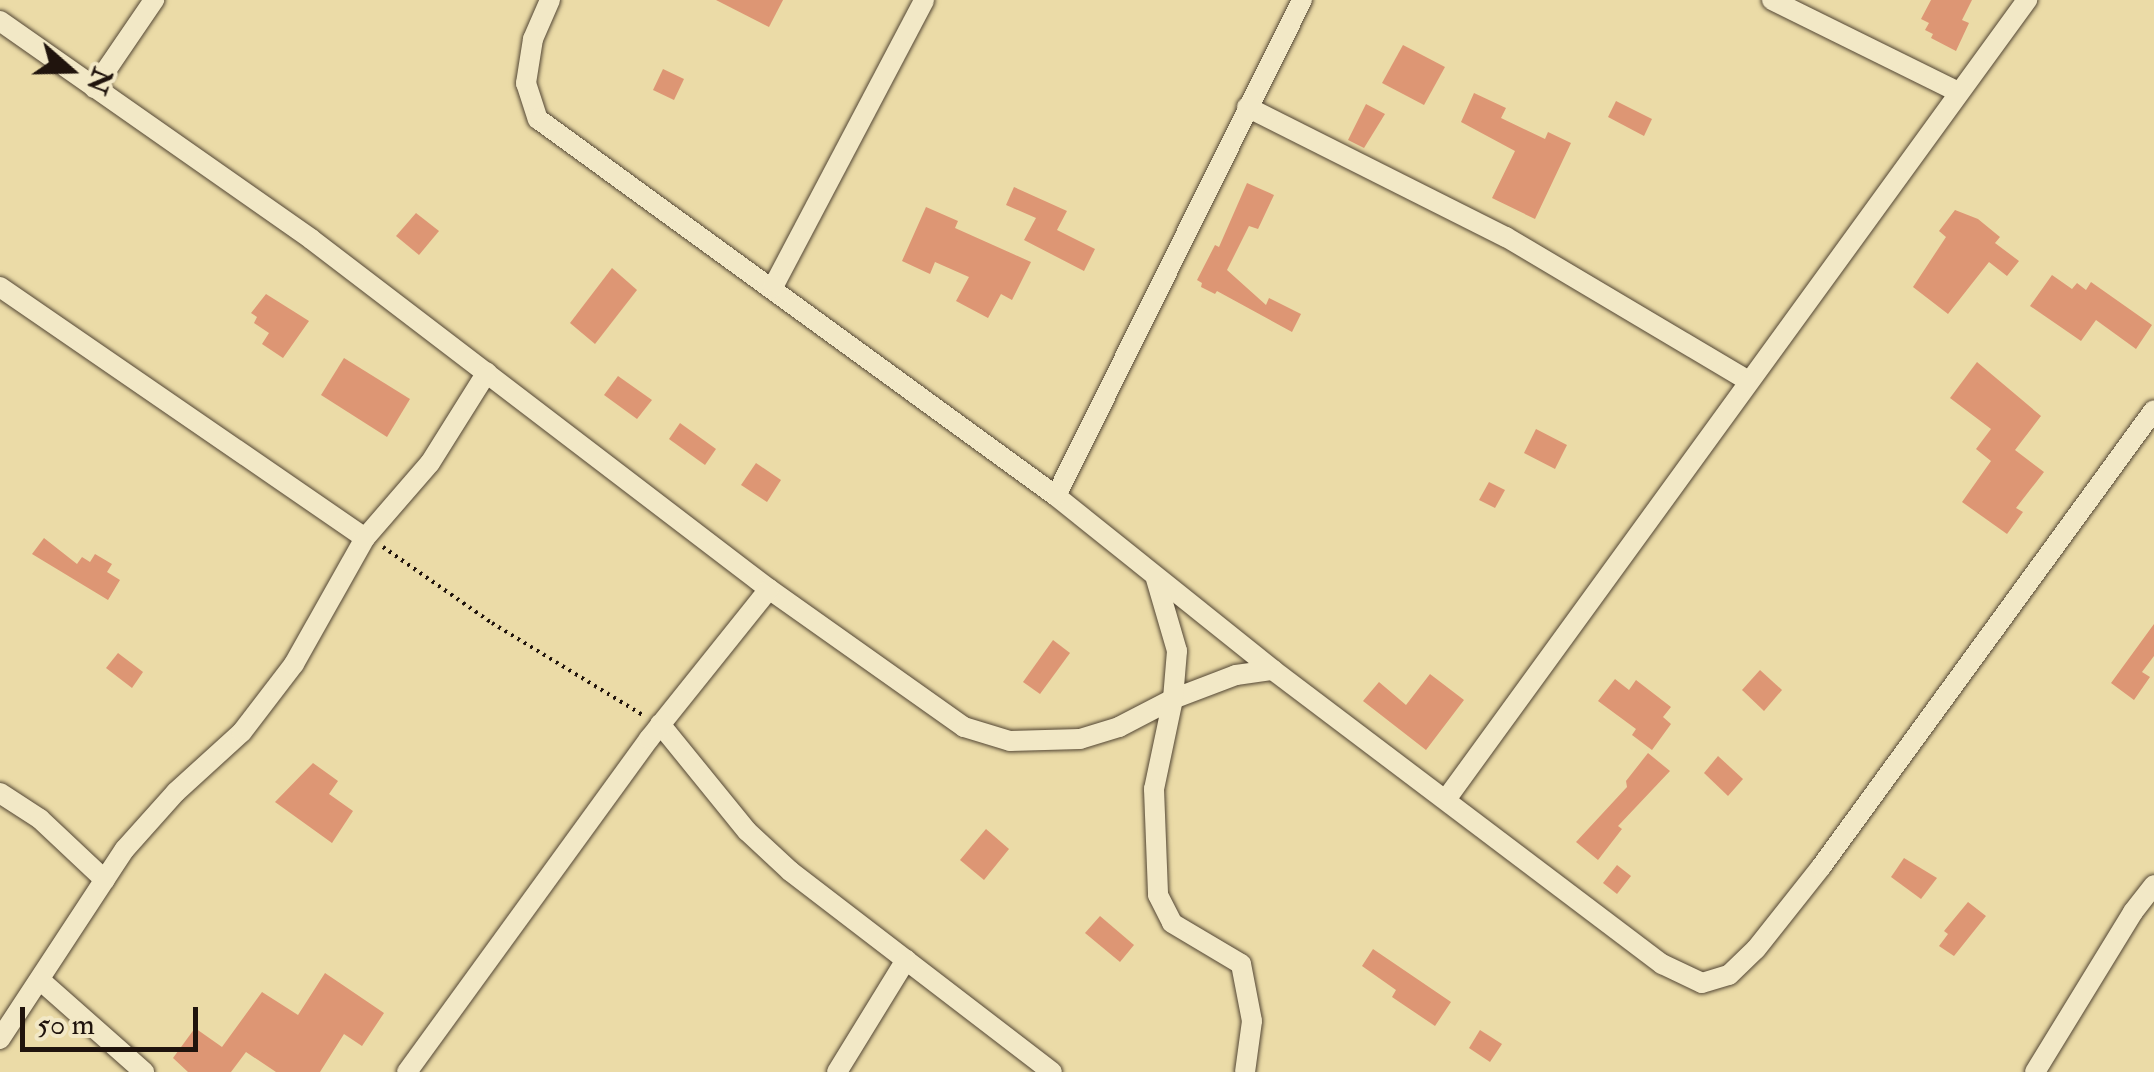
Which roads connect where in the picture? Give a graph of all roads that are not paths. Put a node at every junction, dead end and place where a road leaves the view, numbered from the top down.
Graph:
1 (154, 0) edge
2 (550, 0) edge
3 (924, 0) edge
4 (1302, 0) edge
5 (1772, 0) edge
6 (2027, 0) edge
7 (0, 22) edge
8 (94, 88) junction
9 (1958, 92) junction
10 (1247, 107) junction
11 (0, 287) edge
12 (773, 287) junction
13 (487, 372) junction
14 (1747, 380) junction
15 (2154, 410) edge
16 (1056, 496) junction
17 (365, 538) junction
18 (1156, 577) junction
19 (768, 589) junction
20 (1273, 670) junction
21 (1173, 699) junction
22 (660, 724) junction
23 (0, 793) edge
24 (1447, 798) junction
25 (105, 880) junction
26 (2154, 885) edge
27 (906, 960) junction
28 (40, 980) junction
29 (0, 1039) edge
30 (144, 1072) edge
31 (407, 1072) edge
32 (837, 1072) edge
33 (1052, 1072) edge
34 (1245, 1072) edge
35 (2035, 1072) edge

1 - 8 street
2 - 12 street
3 - 12 street
4 - 10 street
5 - 9 street
6 - 9 street
7 - 8 street
8 - 13 street
9 - 14 street
10 - 14 street
10 - 16 street
11 - 17 street
12 - 16 street
13 - 17 street
13 - 19 street
14 - 24 street
15 - 24 street
16 - 18 street
17 - 25 street
18 - 20 street
18 - 21 street
19 - 21 street
19 - 22 street
20 - 21 street
20 - 24 street
21 - 34 street
22 - 27 street
22 - 31 street
23 - 25 street
25 - 28 street
26 - 35 street
27 - 32 street
27 - 33 street
28 - 29 street
28 - 30 street

